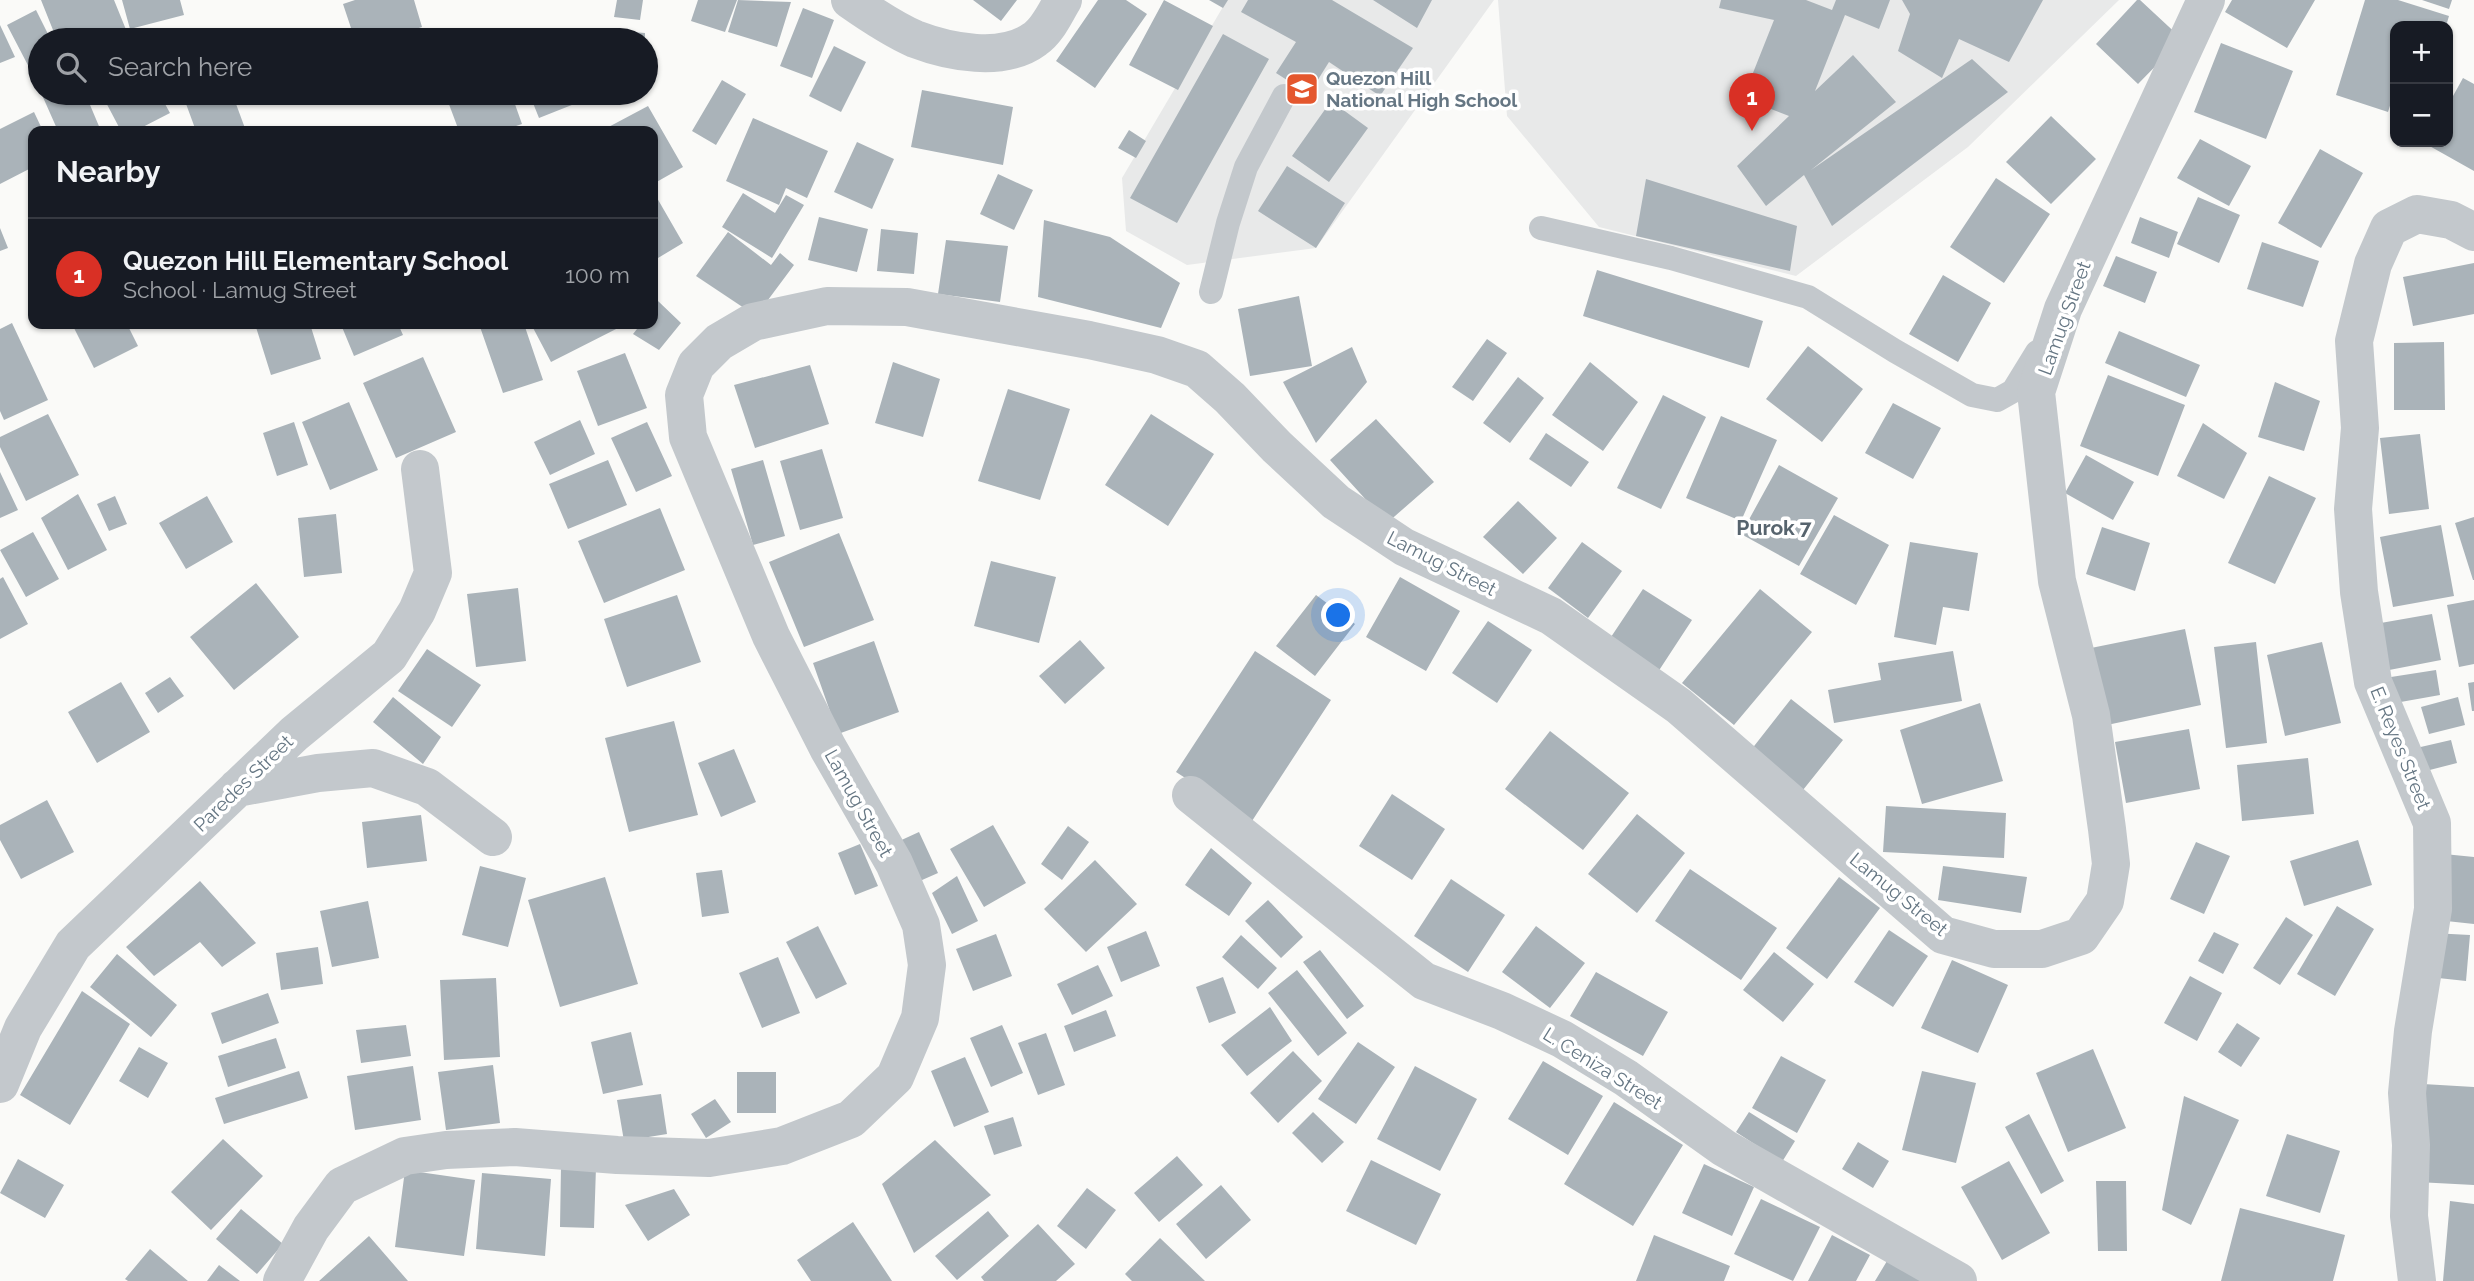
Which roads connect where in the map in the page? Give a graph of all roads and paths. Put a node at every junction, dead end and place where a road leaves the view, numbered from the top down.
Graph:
1 (850, 0) edge
2 (1063, 0) edge
3 (2207, 0) edge
4 (1284, 96) dead end
5 (1541, 228) dead end
6 (2474, 232) edge
7 (1212, 292) dead end
8 (2063, 309) junction
9 (420, 469) dead end
10 (237, 788) junction
11 (1191, 795) dead end
12 (493, 837) dead end
13 (0, 1084) edge
14 (282, 1281) edge
15 (1958, 1281) edge
16 (2417, 1281) edge

1 - 2 street
3 - 8 street, Lamug Street
4 - 7 lane
5 - 8 lane
6 - 16 street, E. Reyes Street
8 - 14 street, Lamug Street
9 - 10 street, Paredes Street
10 - 12 street
10 - 13 street, Paredes Street
11 - 15 street, L. Ceniza Street

